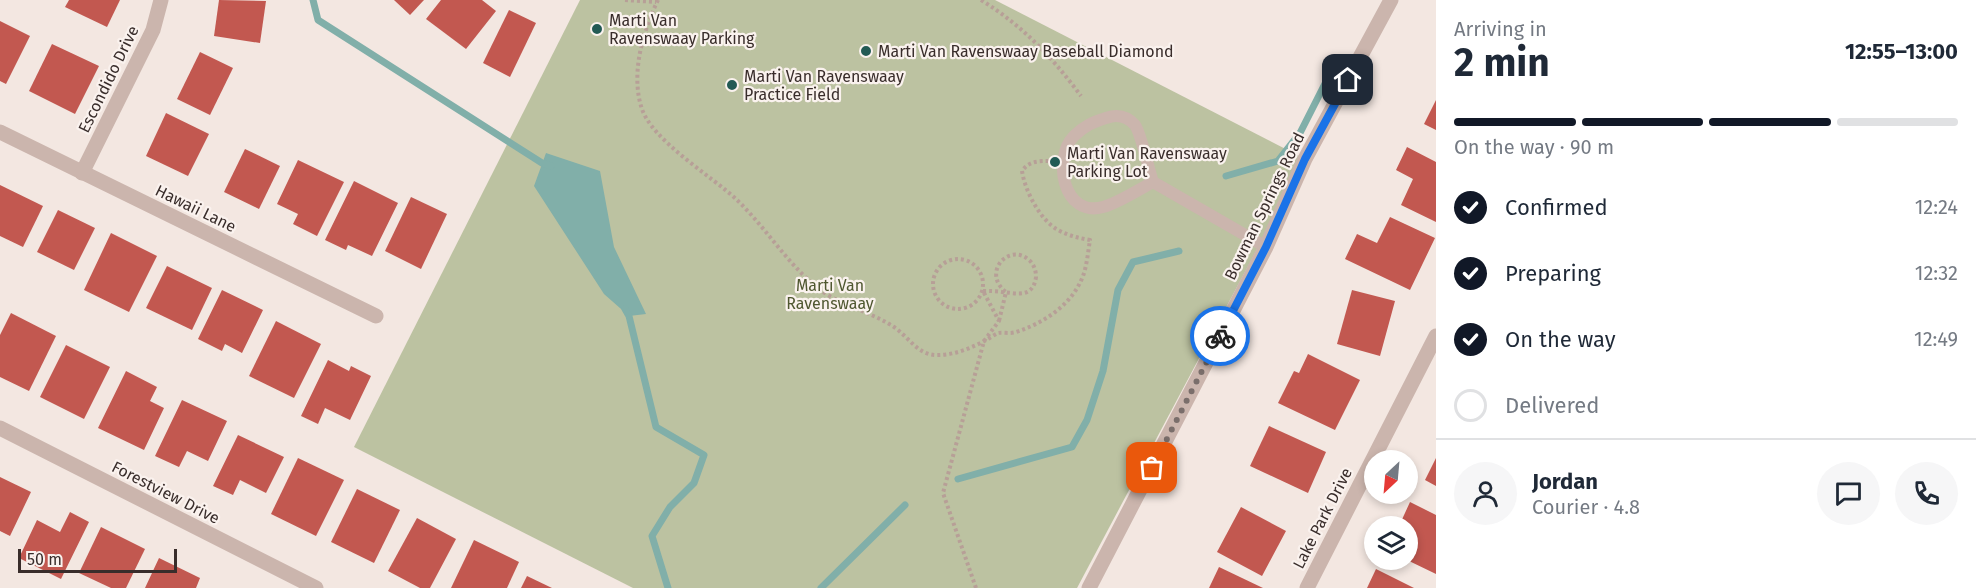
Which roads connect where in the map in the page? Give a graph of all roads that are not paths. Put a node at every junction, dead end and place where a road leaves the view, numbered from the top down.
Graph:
1 (161, 0) edge
2 (1391, 0) edge
3 (0, 132) edge
4 (82, 173) junction
5 (1153, 182) junction
6 (1266, 247) junction
7 (376, 316) dead end
8 (1436, 336) edge
9 (0, 428) edge
10 (316, 588) edge
11 (1089, 588) edge
12 (1307, 588) edge

1 - 4 street, Escondido Drive
2 - 6 street, Bowman Springs Road
3 - 4 street, Hawaii Lane
4 - 7 street, Hawaii Lane
5 - 5 lane
5 - 6 lane
6 - 11 street, Bowman Springs Road
8 - 12 street, Lake Park Drive
9 - 10 street, Forestview Drive

